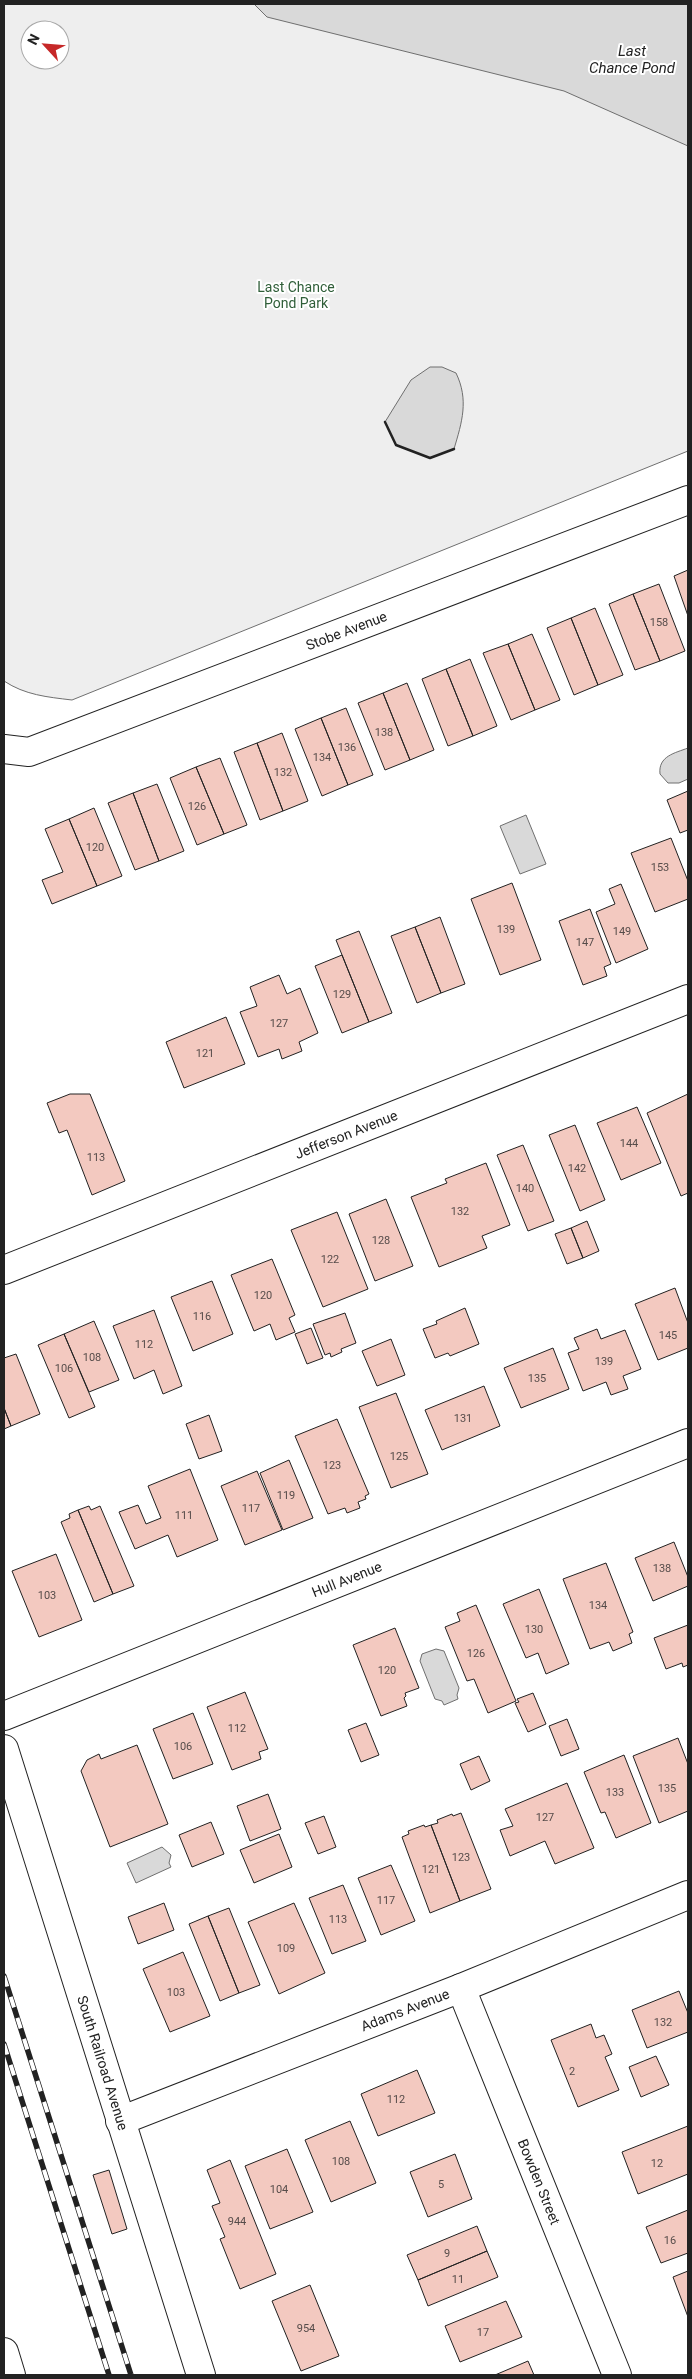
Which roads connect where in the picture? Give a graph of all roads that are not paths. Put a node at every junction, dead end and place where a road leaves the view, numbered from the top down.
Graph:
1 (688, 500) edge
2 (4, 749) edge
3 (688, 999) edge
4 (4, 1270) edge
5 (688, 1443) edge
6 (4, 1716) edge
7 (4, 1749) edge
8 (688, 1895) edge
9 (461, 1988) junction
10 (120, 2121) junction
11 (4, 2352) edge
12 (11, 2375) edge
13 (202, 2375) edge
14 (618, 2375) edge

1 - 2 street, Stobe Avenue
3 - 4 street, Jefferson Avenue
5 - 6 street, Hull Avenue
7 - 10 street, South Railroad Avenue
8 - 9 street, Adams Avenue
9 - 10 street, Adams Avenue
9 - 14 street, Bowden Street
10 - 13 street, South Railroad Avenue
11 - 12 street

